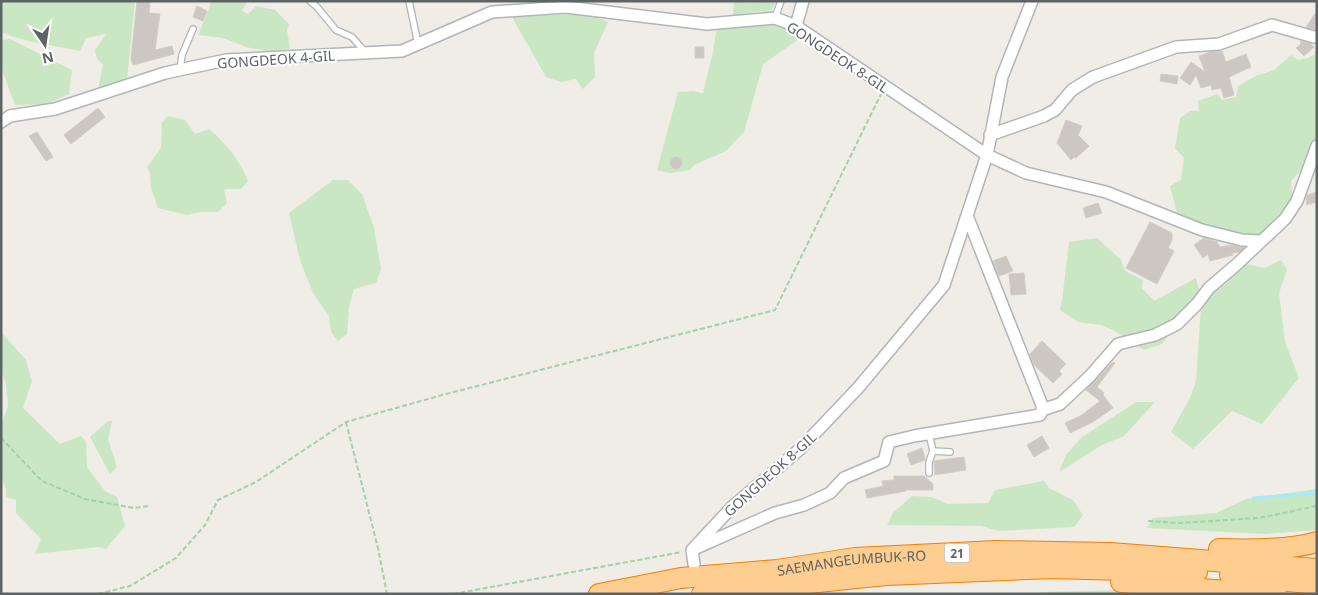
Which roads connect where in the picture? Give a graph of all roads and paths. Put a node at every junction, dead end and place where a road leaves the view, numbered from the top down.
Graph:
1 (310, 1) edge
2 (409, 1) edge
3 (781, 1) edge
4 (803, 1) edge
5 (1032, 1) edge
6 (492, 12) joint
7 (775, 18) junction
8 (796, 26) junction
9 (193, 28) dead end
10 (1314, 37) dead end
11 (418, 44) junction
12 (366, 53) junction
13 (180, 70) junction
14 (885, 86) junction
15 (1, 122) edge
16 (990, 135) junction
17 (1317, 146) edge
18 (987, 155) junction
19 (968, 218) junction
20 (1260, 241) junction
21 (1042, 410) junction
22 (346, 422) junction
23 (929, 434) junction
24 (1, 438) edge
25 (933, 451) junction
26 (950, 452) dead end
27 (928, 473) dead end
28 (149, 506) dead end
29 (1317, 506) edge
30 (1148, 521) dead end
31 (1317, 542) edge
32 (1238, 549) junction
33 (692, 550) junction
34 (1110, 553) junction
35 (1317, 557) edge
36 (694, 564) dead end
37 (1317, 569) edge
38 (992, 572) junction
39 (1317, 584) edge
40 (1219, 592) edge
41 (98, 594) edge
42 (387, 594) edge
43 (453, 594) edge
44 (599, 594) edge
45 (702, 594) edge
46 (1276, 594) edge

1 - 12 lane
2 - 11 lane
3 - 7 lane
4 - 8 street
5 - 16 street, GONGDEOK 8-GIL
6 - 7 street, GONGDEOK 8-GIL
6 - 11 street, GONGDEOK 4-GIL
7 - 8 street, GONGDEOK 8-GIL
8 - 14 street, GONGDEOK 8-GIL
9 - 13 lane
10 - 16 street
11 - 12 street, GONGDEOK 4-GIL
12 - 13 street, GONGDEOK 4-GIL
13 - 15 street, GONGDEOK 4-GIL
14 - 18 street, GONGDEOK 8-GIL
14 - 22 path
16 - 18 street, GONGDEOK 8-GIL
17 - 20 street
18 - 19 street, GONGDEOK 8-GIL
18 - 20 street, GONGDEOK 8-GIL
19 - 21 street
19 - 33 street, GONGDEOK 8-GIL
20 - 21 street
21 - 23 street
22 - 41 path
22 - 42 path
23 - 25 lane
23 - 33 street
24 - 28 path
25 - 26 lane
25 - 27 lane
29 - 30 path
31 - 32 highway
32 - 34 highway
32 - 35 highway
33 - 36 street
33 - 43 path
34 - 37 highway, SAEMANGEUMBUK-RO / 21
34 - 44 highway, SAEMANGEUMBUK-RO / 21
38 - 39 highway, SAEMANGEUMBUK-RO / 21
38 - 40 highway
38 - 45 highway, SAEMANGEUMBUK-RO / 21
40 - 46 highway

